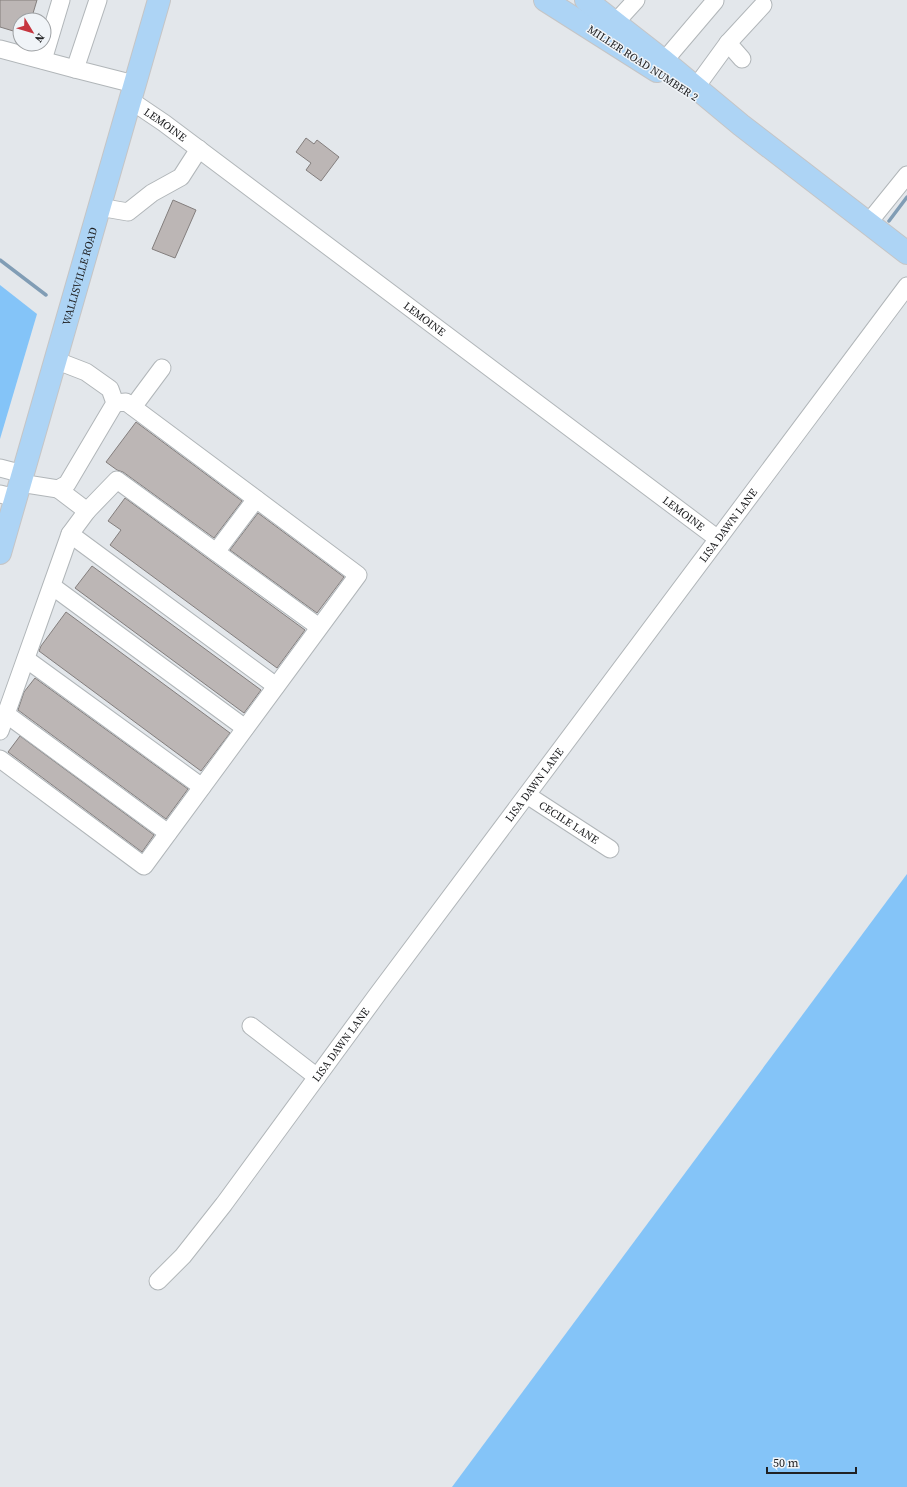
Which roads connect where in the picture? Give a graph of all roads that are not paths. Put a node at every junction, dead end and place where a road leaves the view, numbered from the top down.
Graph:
1 (61, 0) edge
2 (98, 0) edge
3 (157, 0) edge
4 (545, 0) edge
5 (586, 0) edge
6 (636, 0) edge
7 (715, 1) dead end
8 (763, 5) dead end
9 (615, 23) junction
10 (728, 43) junction
11 (0, 49) edge
12 (742, 59) dead end
13 (44, 60) junction
14 (664, 61) junction
15 (76, 69) junction
16 (696, 87) junction
17 (132, 92) junction
18 (741, 126) junction
19 (199, 149) junction
20 (907, 175) edge
21 (99, 207) junction
22 (869, 222) junction
23 (907, 253) edge
24 (907, 286) edge
25 (55, 360) junction
26 (162, 368) dead end
27 (115, 402) junction
28 (133, 407) junction
29 (0, 468) edge
30 (15, 487) edge
31 (58, 489) junction
32 (256, 499) junction
33 (87, 511) junction
34 (70, 534) junction
35 (718, 539) junction
36 (216, 552) junction
37 (0, 553) edge
38 (52, 586) junction
39 (319, 627) junction
40 (26, 659) junction
41 (276, 686) junction
42 (6, 714) junction
43 (245, 728) junction
44 (0, 731) edge
45 (0, 759) edge
46 (202, 787) junction
47 (527, 795) junction
48 (168, 833) junction
49 (610, 849) dead end
50 (251, 1026) dead end
51 (317, 1077) junction
52 (158, 1281) dead end

1 - 13 street
2 - 15 street
3 - 17 main road, WALLISVILLE ROAD
4 - 18 main road, MILLER ROAD NUMBER 2
5 - 9 main road, MILLER ROAD NUMBER 2
6 - 9 street
7 - 14 street
8 - 10 street
9 - 14 main road, MILLER ROAD NUMBER 2
10 - 12 street
10 - 16 street
11 - 13 street, LEMOINE
13 - 15 street, LEMOINE
14 - 16 main road, MILLER ROAD NUMBER 2
15 - 17 street, LEMOINE
16 - 18 main road, MILLER ROAD NUMBER 2
17 - 19 street, LEMOINE
17 - 21 main road, WALLISVILLE ROAD
18 - 22 main road, MILLER ROAD NUMBER 2
19 - 21 street
19 - 35 street, LEMOINE
20 - 22 street
21 - 25 main road, WALLISVILLE ROAD
22 - 23 main road, MILLER ROAD NUMBER 2
24 - 35 street, LISA DAWN LANE
25 - 27 street
25 - 30 main road, WALLISVILLE ROAD
26 - 28 street
27 - 28 street
27 - 31 street
28 - 32 street
29 - 30 street
30 - 31 street
30 - 37 main road, WALLISVILLE ROAD
31 - 33 street
32 - 36 street
32 - 39 street
33 - 34 street
33 - 36 street
34 - 38 street
34 - 41 street
35 - 47 street, LISA DAWN LANE
36 - 39 street
38 - 40 street
38 - 43 street
39 - 41 street
40 - 42 street
40 - 46 street
41 - 43 street
42 - 44 street
42 - 48 street
43 - 46 street
45 - 48 street
46 - 48 street
47 - 49 street, CECILE LANE
47 - 51 street, LISA DAWN LANE
50 - 51 street
51 - 52 street, LISA DAWN LANE

